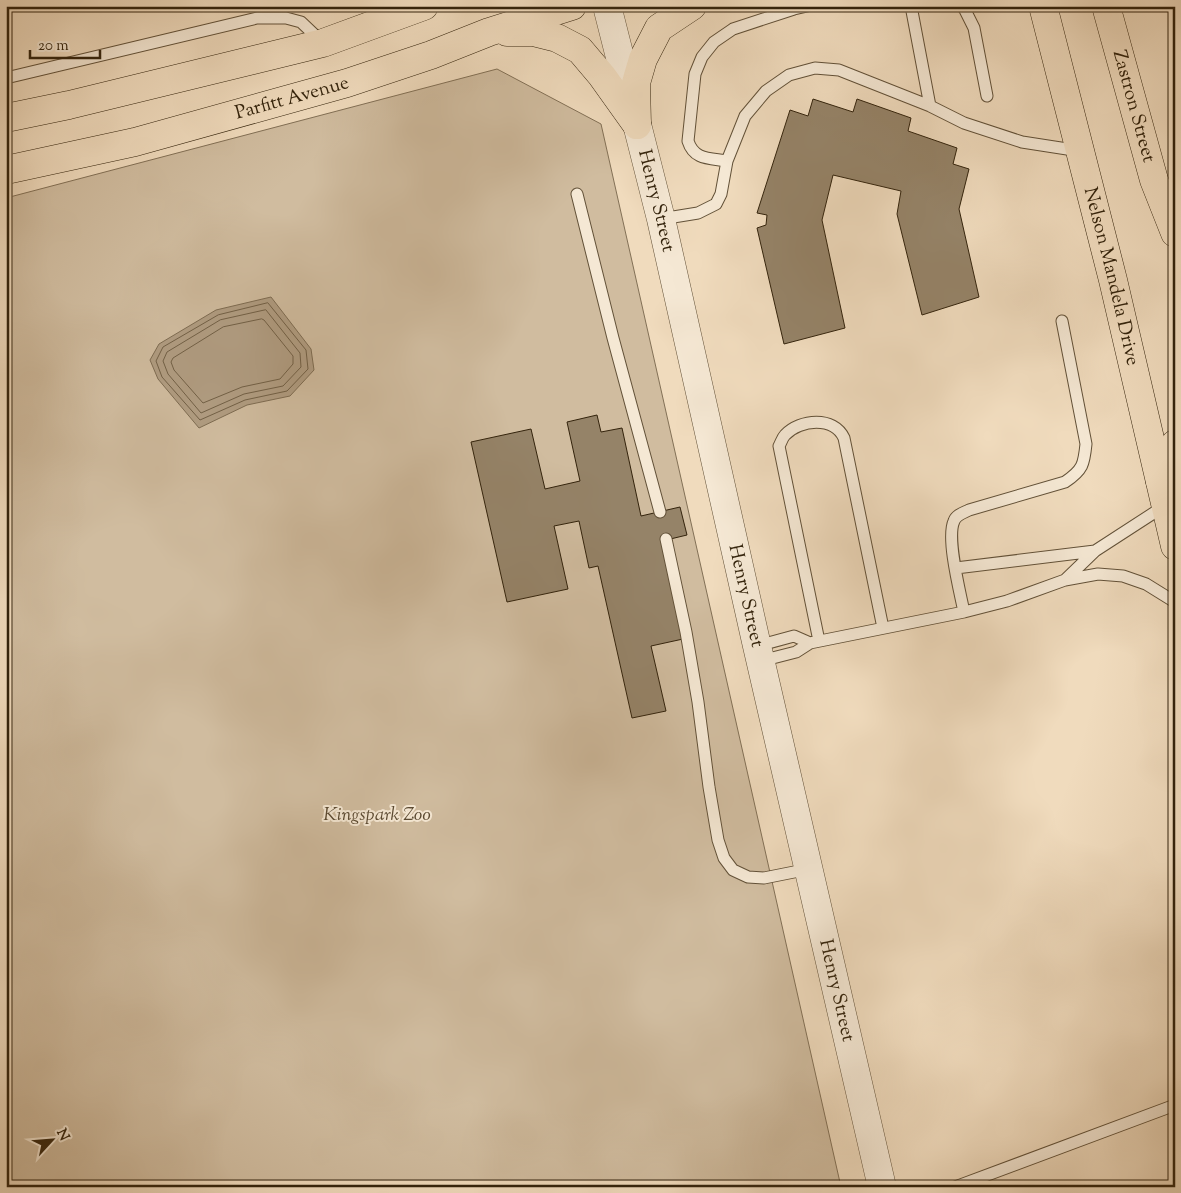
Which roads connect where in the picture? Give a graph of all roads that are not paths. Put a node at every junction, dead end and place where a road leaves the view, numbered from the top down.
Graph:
1 (424, 6) edge
2 (572, 6) edge
3 (607, 6) edge
4 (692, 6) edge
5 (807, 6) edge
6 (911, 6) edge
7 (961, 6) edge
8 (1033, 6) edge
9 (1044, 6) edge
10 (1110, 13) edge
11 (489, 32) junction
12 (1050, 33) junction
13 (323, 43) junction
14 (6, 78) edge
15 (987, 96) dead end
16 (930, 106) junction
17 (6, 118) edge
18 (637, 125) junction
19 (135, 142) junction
20 (1080, 151) junction
21 (6, 158) edge
22 (727, 161) junction
23 (6, 170) edge
24 (577, 194) dead end
25 (661, 219) junction
26 (1175, 233) edge
27 (1062, 321) dead end
28 (1175, 444) edge
29 (1163, 493) junction
30 (660, 512) dead end
31 (666, 539) dead end
32 (1175, 546) edge
33 (1094, 551) junction
34 (956, 568) junction
35 (1065, 580) junction
36 (1175, 602) edge
37 (964, 612) junction
38 (883, 628) junction
39 (814, 642) junction
40 (759, 654) junction
41 (808, 870) junction
42 (1175, 1105) edge
43 (882, 1187) edge
44 (955, 1187) edge

1 - 13 highway
2 - 11 highway, Parfitt Avenue
3 - 18 street, Henry Street
4 - 18 highway
5 - 22 lane
6 - 16 lane
7 - 15 lane
8 - 12 highway
9 - 12 highway, Nelson Mandela Drive
10 - 26 highway, Zastron Street
11 - 18 highway
11 - 19 highway, Parfitt Avenue
12 - 20 highway, Nelson Mandela Drive
13 - 14 lane
13 - 17 highway
16 - 20 lane
16 - 22 lane
18 - 25 street, Henry Street
19 - 21 highway
19 - 23 highway, Parfitt Avenue
20 - 29 highway, Nelson Mandela Drive
22 - 25 lane
24 - 30 lane
25 - 40 street, Henry Street
27 - 34 lane
28 - 29 highway
29 - 32 highway, Nelson Mandela Drive
29 - 33 lane
31 - 41 lane
33 - 34 lane
33 - 35 lane
34 - 37 lane
35 - 36 lane
35 - 37 lane
37 - 38 lane
38 - 39 lane
38 - 39 lane
39 - 40 lane
40 - 41 street, Henry Street
41 - 43 street, Henry Street
42 - 44 lane

